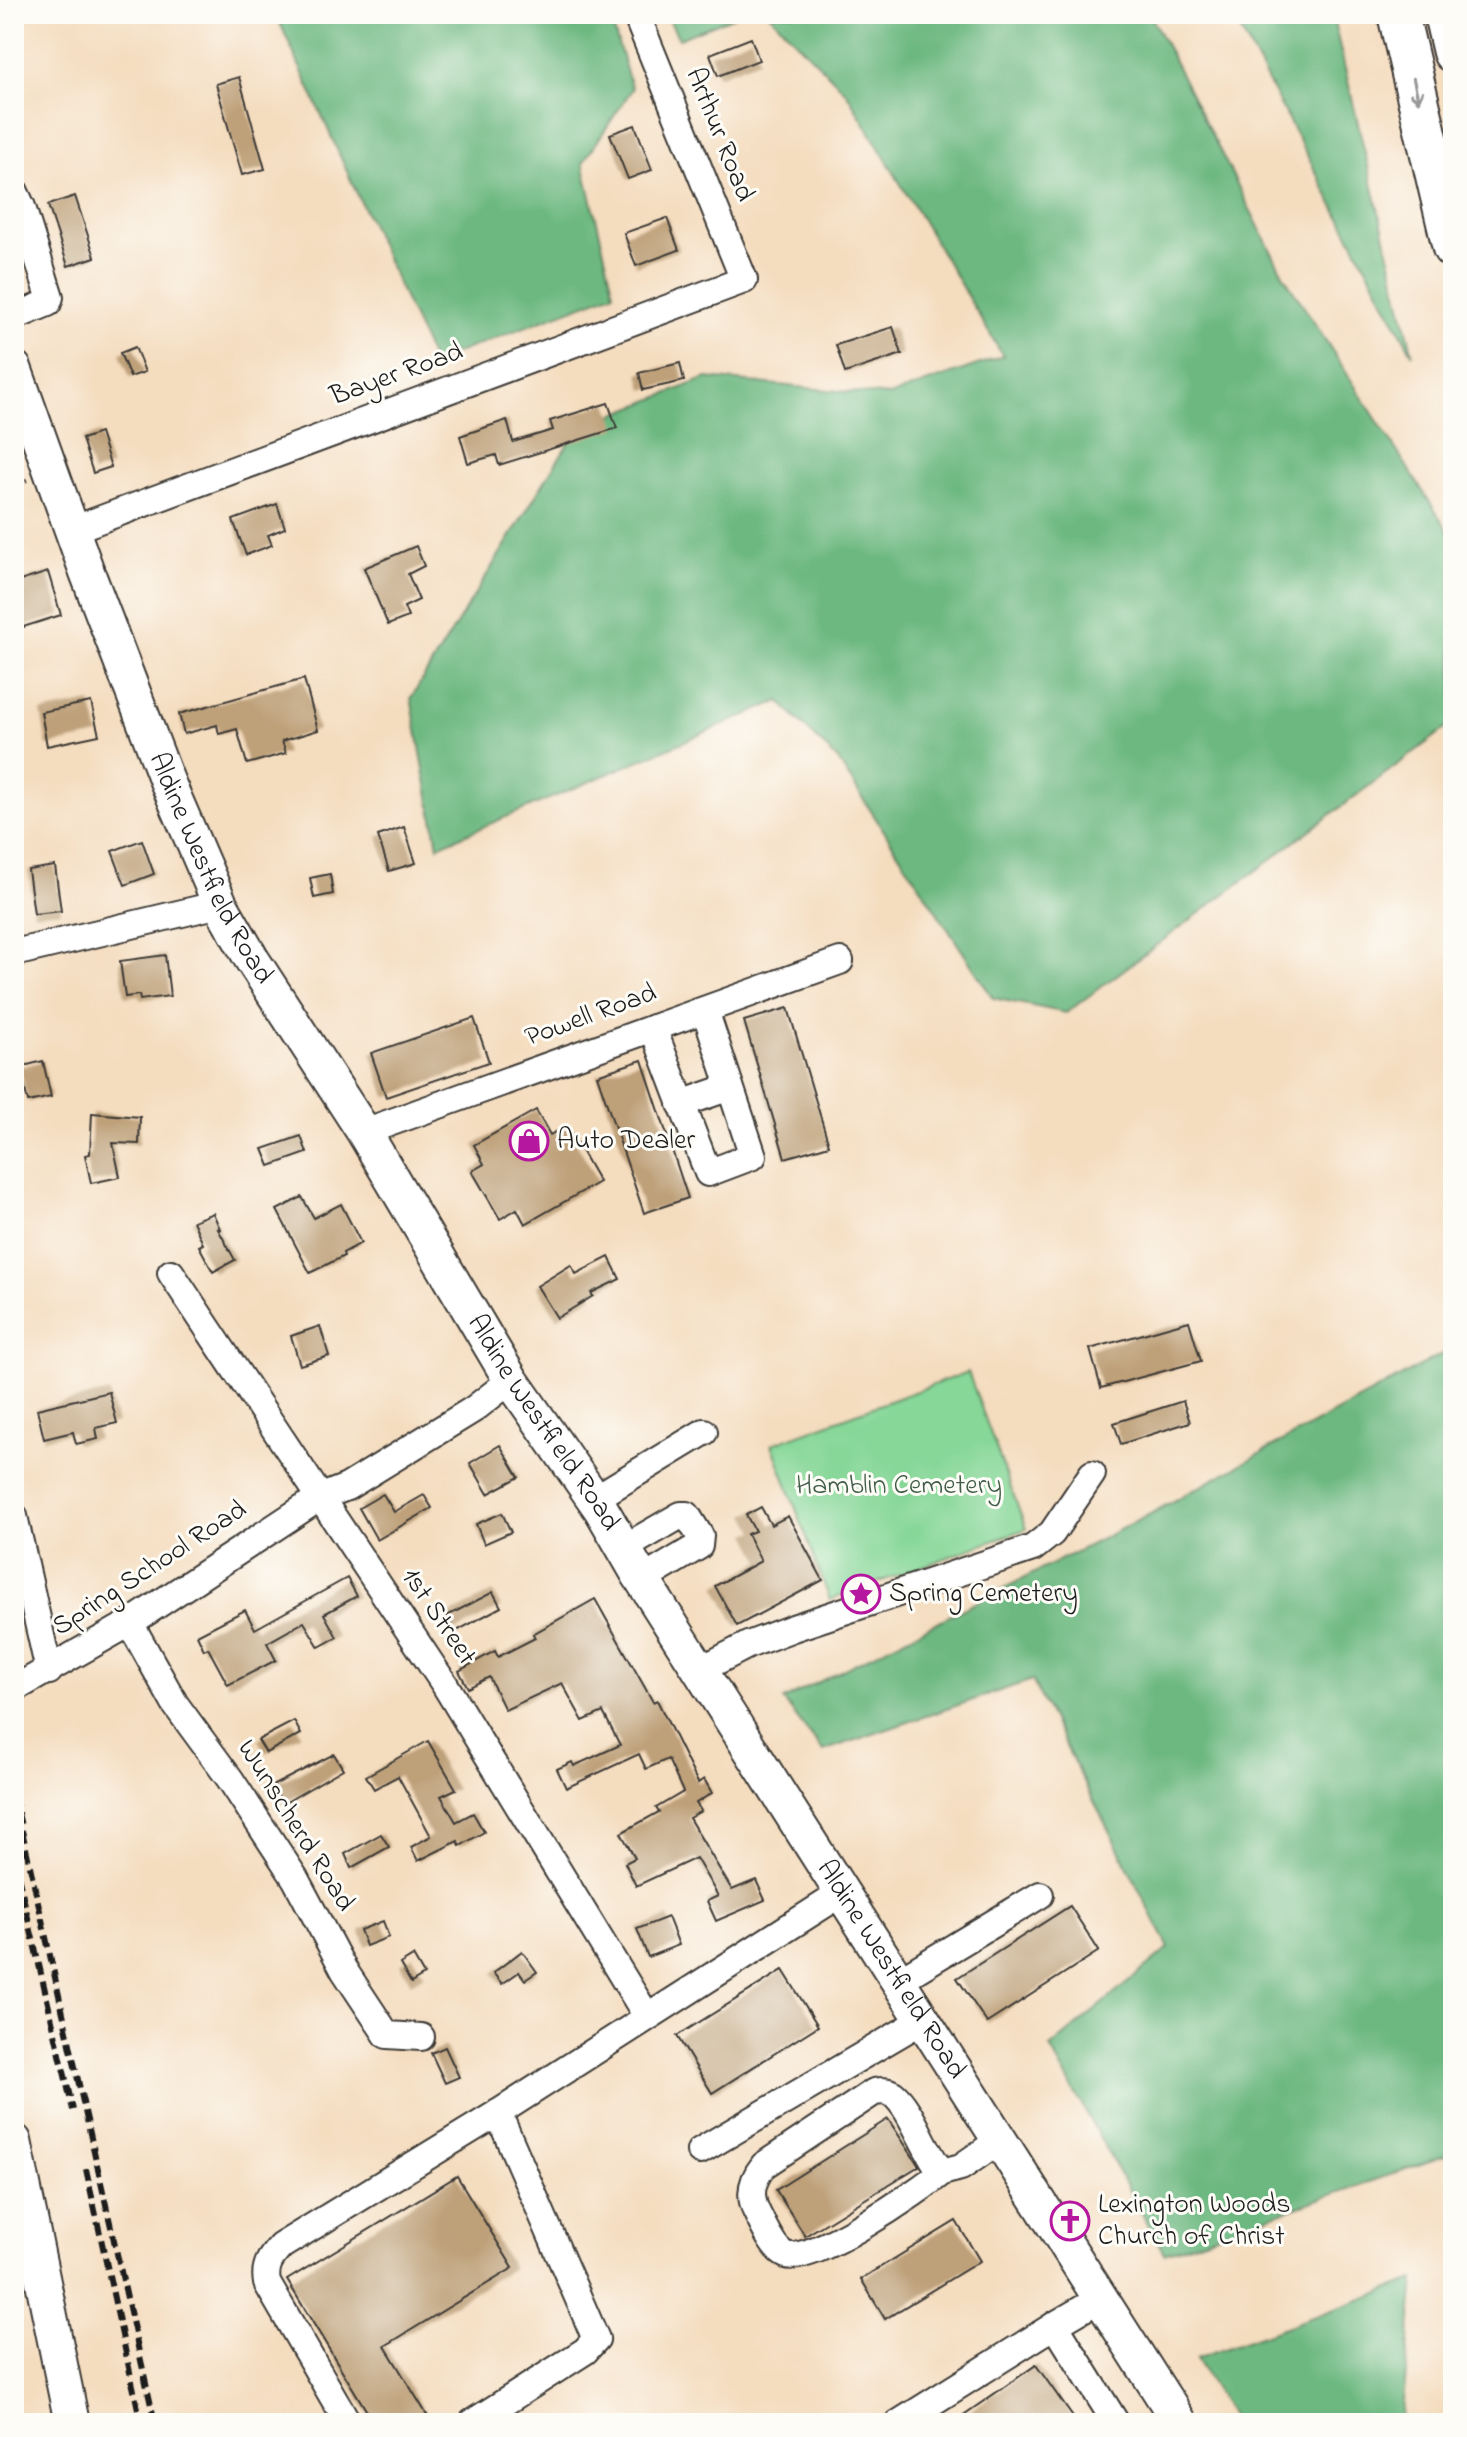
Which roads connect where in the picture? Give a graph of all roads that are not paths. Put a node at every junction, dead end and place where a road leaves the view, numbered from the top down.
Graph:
1 (636, 14) edge
2 (1398, 14) edge
3 (1444, 14) edge
4 (1453, 52) edge
5 (14, 190) edge
6 (1453, 248) edge
7 (744, 280) joint
8 (14, 317) edge
9 (14, 368) edge
10 (72, 530) junction
11 (220, 904) junction
12 (14, 953) edge
13 (840, 961) dead end
14 (705, 1010) junction
15 (653, 1028) junction
16 (730, 1087) junction
17 (681, 1104) junction
18 (364, 1132) junction
19 (171, 1273) dead end
20 (511, 1380) junction
21 (704, 1432) dead end
22 (1092, 1474) dead end
23 (319, 1498) junction
24 (594, 1499) junction
25 (14, 1516) edge
26 (624, 1548) junction
27 (642, 1580) junction
28 (130, 1623) junction
29 (700, 1670) junction
30 (49, 1671) junction
31 (14, 1689) edge
32 (842, 1893) junction
33 (1040, 1895) dead end
34 (898, 1981) junction
35 (640, 2005) dead end
36 (923, 2020) junction
37 (421, 2037) dead end
38 (498, 2113) junction
39 (1000, 2140) junction
40 (14, 2141) edge
41 (700, 2151) dead end
42 (942, 2172) junction
43 (1101, 2298) junction
44 (1055, 2325) junction
45 (72, 2423) edge
46 (348, 2423) edge
47 (472, 2423) edge
48 (899, 2423) edge
49 (1116, 2423) edge
50 (1180, 2423) edge

1 - 7 street, Arthur Road
2 -> 6 highway
3 - 4 highway
5 - 8 street
7 - 10 street, Bayer Road
9 - 10 main road, Aldine Westfield Road
10 - 11 main road, Aldine Westfield Road
11 - 12 street
11 - 18 main road, Aldine Westfield Road
13 - 14 street, Powell Road
14 - 15 street, Powell Road
14 - 16 street
15 - 17 street
15 - 18 street, Powell Road
16 - 17 street
16 - 17 street
18 - 20 main road, Aldine Westfield Road
19 - 23 street, 1st Street
20 - 23 street, Spring School Road
20 - 24 main road, Aldine Westfield Road
21 - 24 street
22 - 29 street
23 - 28 street, Spring School Road
23 - 35 street, 1st Street
24 - 26 main road, Aldine Westfield Road
25 - 30 street
26 - 27 main road, Aldine Westfield Road
26 - 27 street
27 - 29 main road, Aldine Westfield Road
28 - 30 street, Spring School Road
28 - 37 street, Wunscherd Road
29 - 32 main road, Aldine Westfield Road
30 - 31 street, Spring School Road
32 - 34 main road, Aldine Westfield Road
32 - 38 street
33 - 34 street
34 - 36 main road, Aldine Westfield Road
36 - 39 main road, Aldine Westfield Road
36 - 41 street
38 - 46 street
38 - 47 street
39 - 42 street
39 - 43 main road, Aldine Westfield Road
40 - 45 main road
42 - 42 street
43 - 44 street
43 - 50 main road, Aldine Westfield Road
44 - 48 street
44 - 49 street

